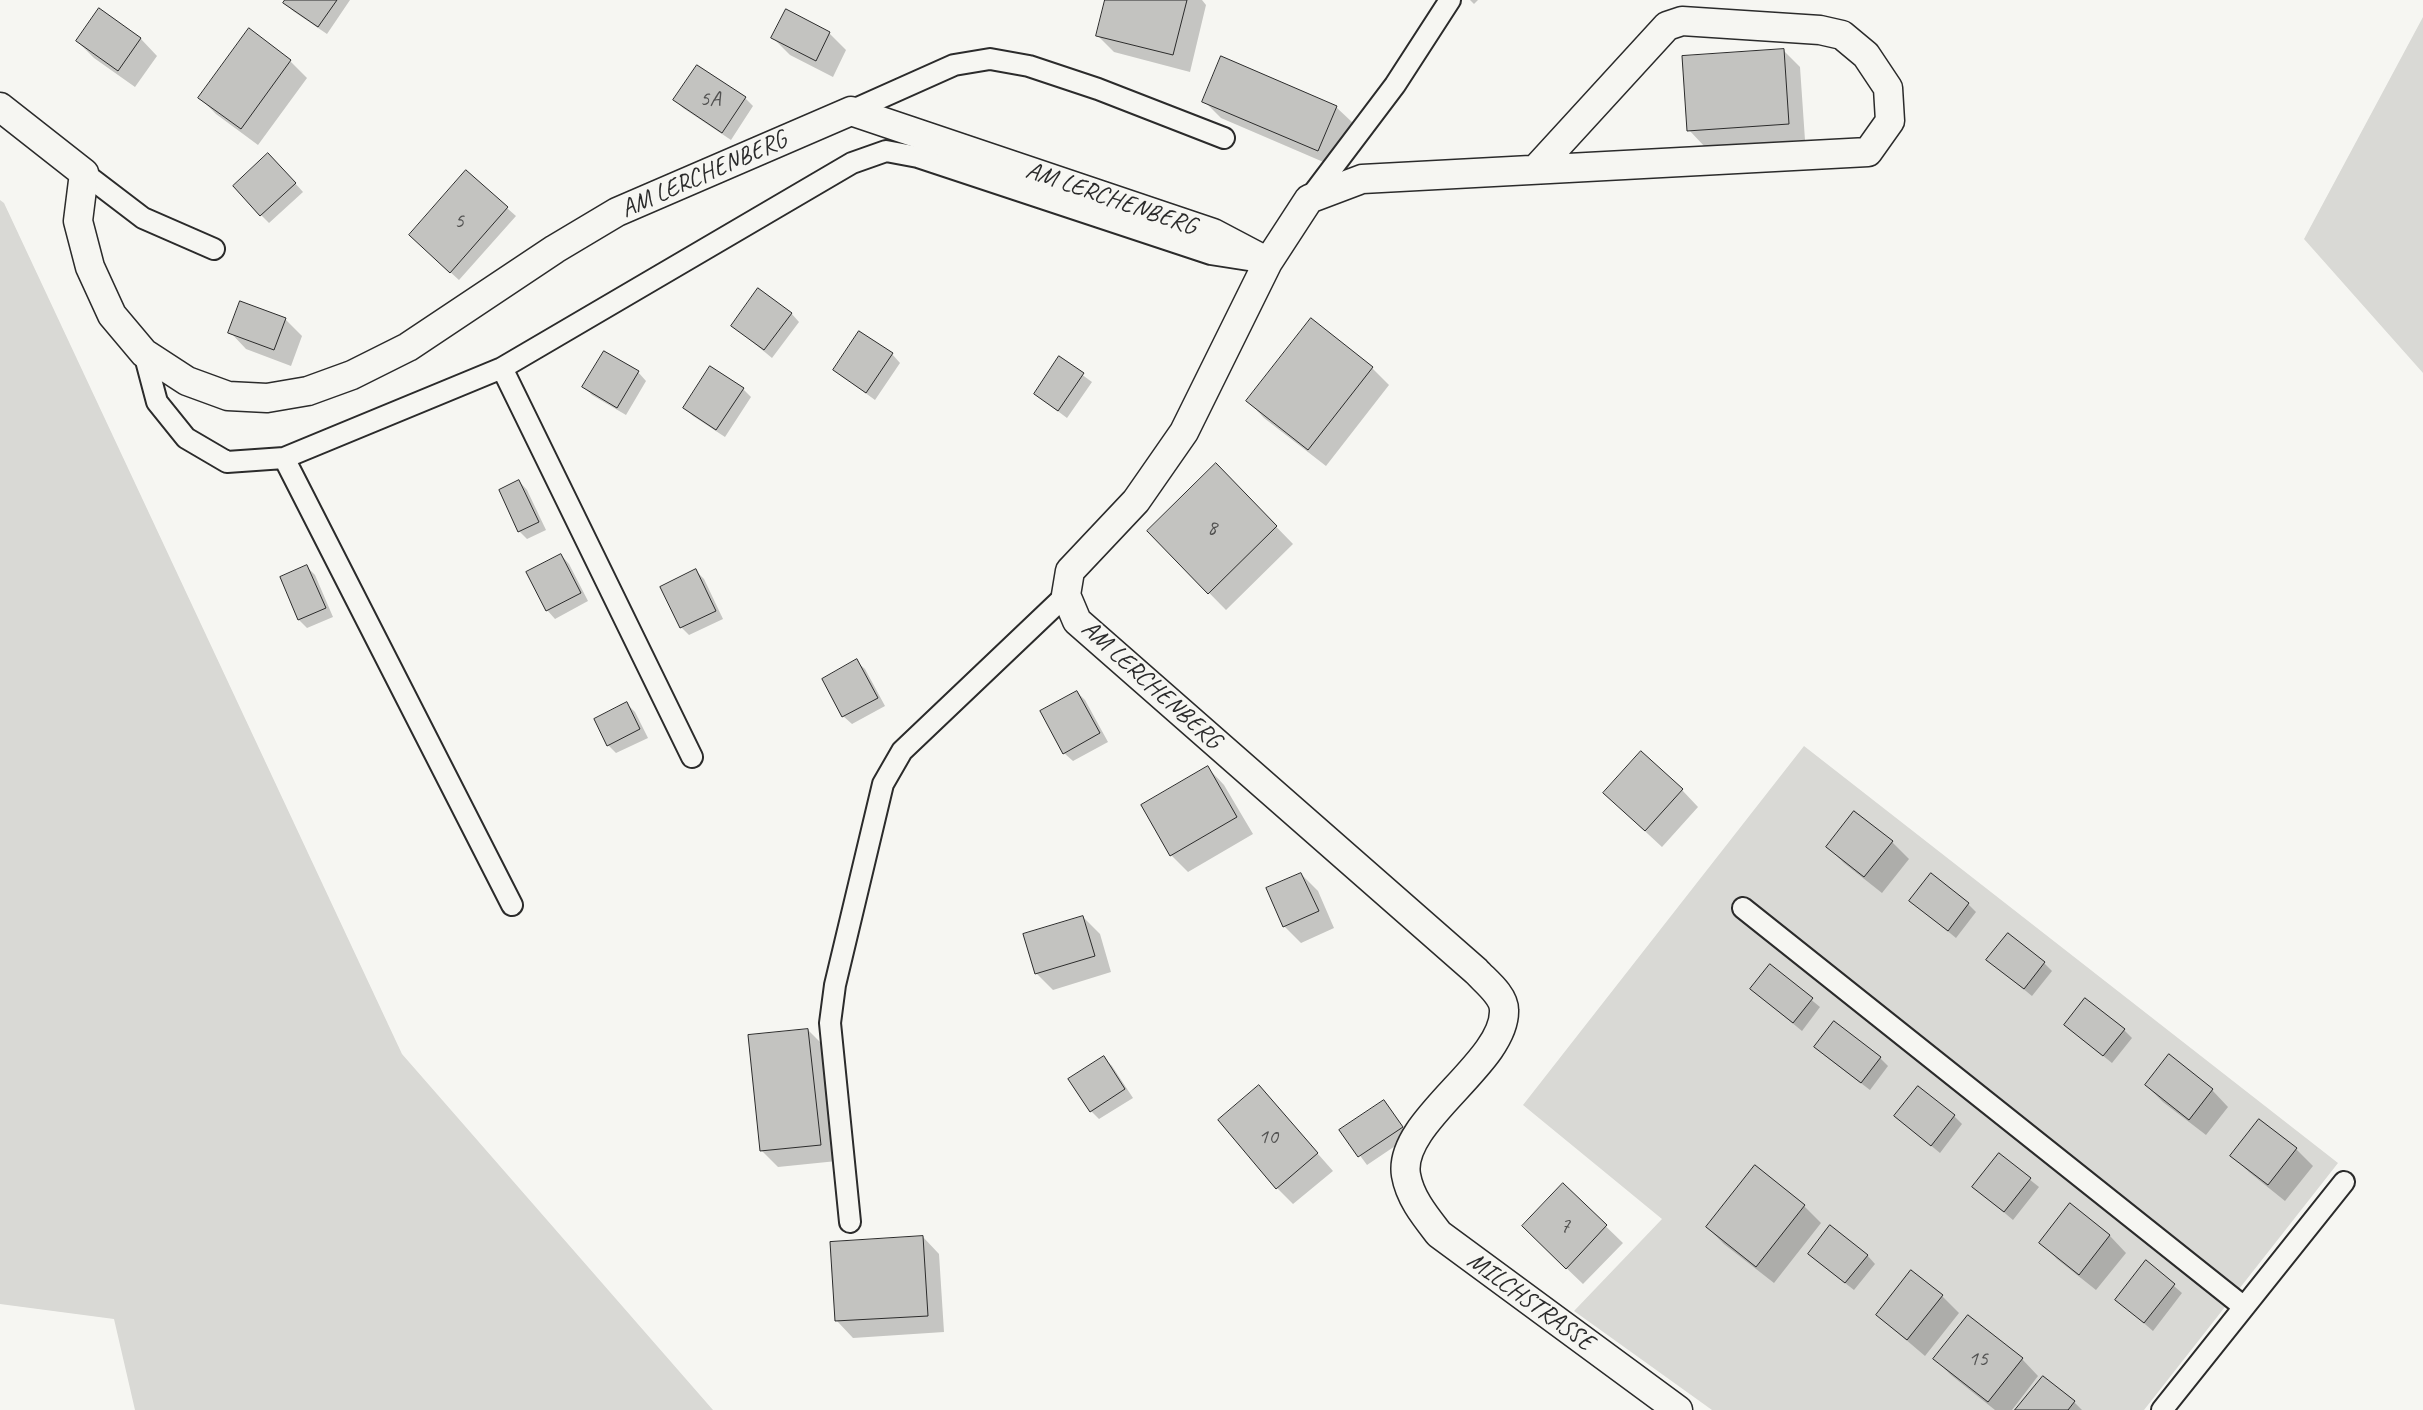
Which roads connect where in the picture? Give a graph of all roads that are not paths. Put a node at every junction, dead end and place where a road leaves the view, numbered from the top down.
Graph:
1 (1450, 0) edge
2 (0, 107) edge
3 (851, 111) junction
4 (1224, 138) dead end
5 (1536, 169) junction
6 (84, 173) junction
7 (1309, 199) junction
8 (214, 249) dead end
9 (1268, 262) junction
10 (144, 353) junction
11 (502, 368) junction
12 (284, 458) junction
13 (1066, 595) junction
14 (692, 757) dead end
15 (512, 905) dead end
16 (1743, 908) dead end
17 (1406, 1174) joint
18 (2344, 1182) dead end
19 (850, 1222) dead end
20 (2244, 1307) junction
21 (1678, 1410) edge
22 (2162, 1410) edge

1 - 7 lane
2 - 6 street
3 - 4 lane
3 - 9 street, AM LERCHENBERG
3 - 10 street, AM LERCHENBERG
5 - 5 street
5 - 7 street
6 - 8 lane
6 - 10 street, AM LERCHENBERG
7 - 9 street
9 - 11 lane
9 - 13 street, AM LERCHENBERG
10 - 12 lane
11 - 12 lane
11 - 14 lane
12 - 15 lane
13 - 17 street, AM LERCHENBERG
13 - 19 lane
16 - 20 lane
17 - 21 street, MILCHSTRASSE
18 - 20 lane
20 - 22 lane

